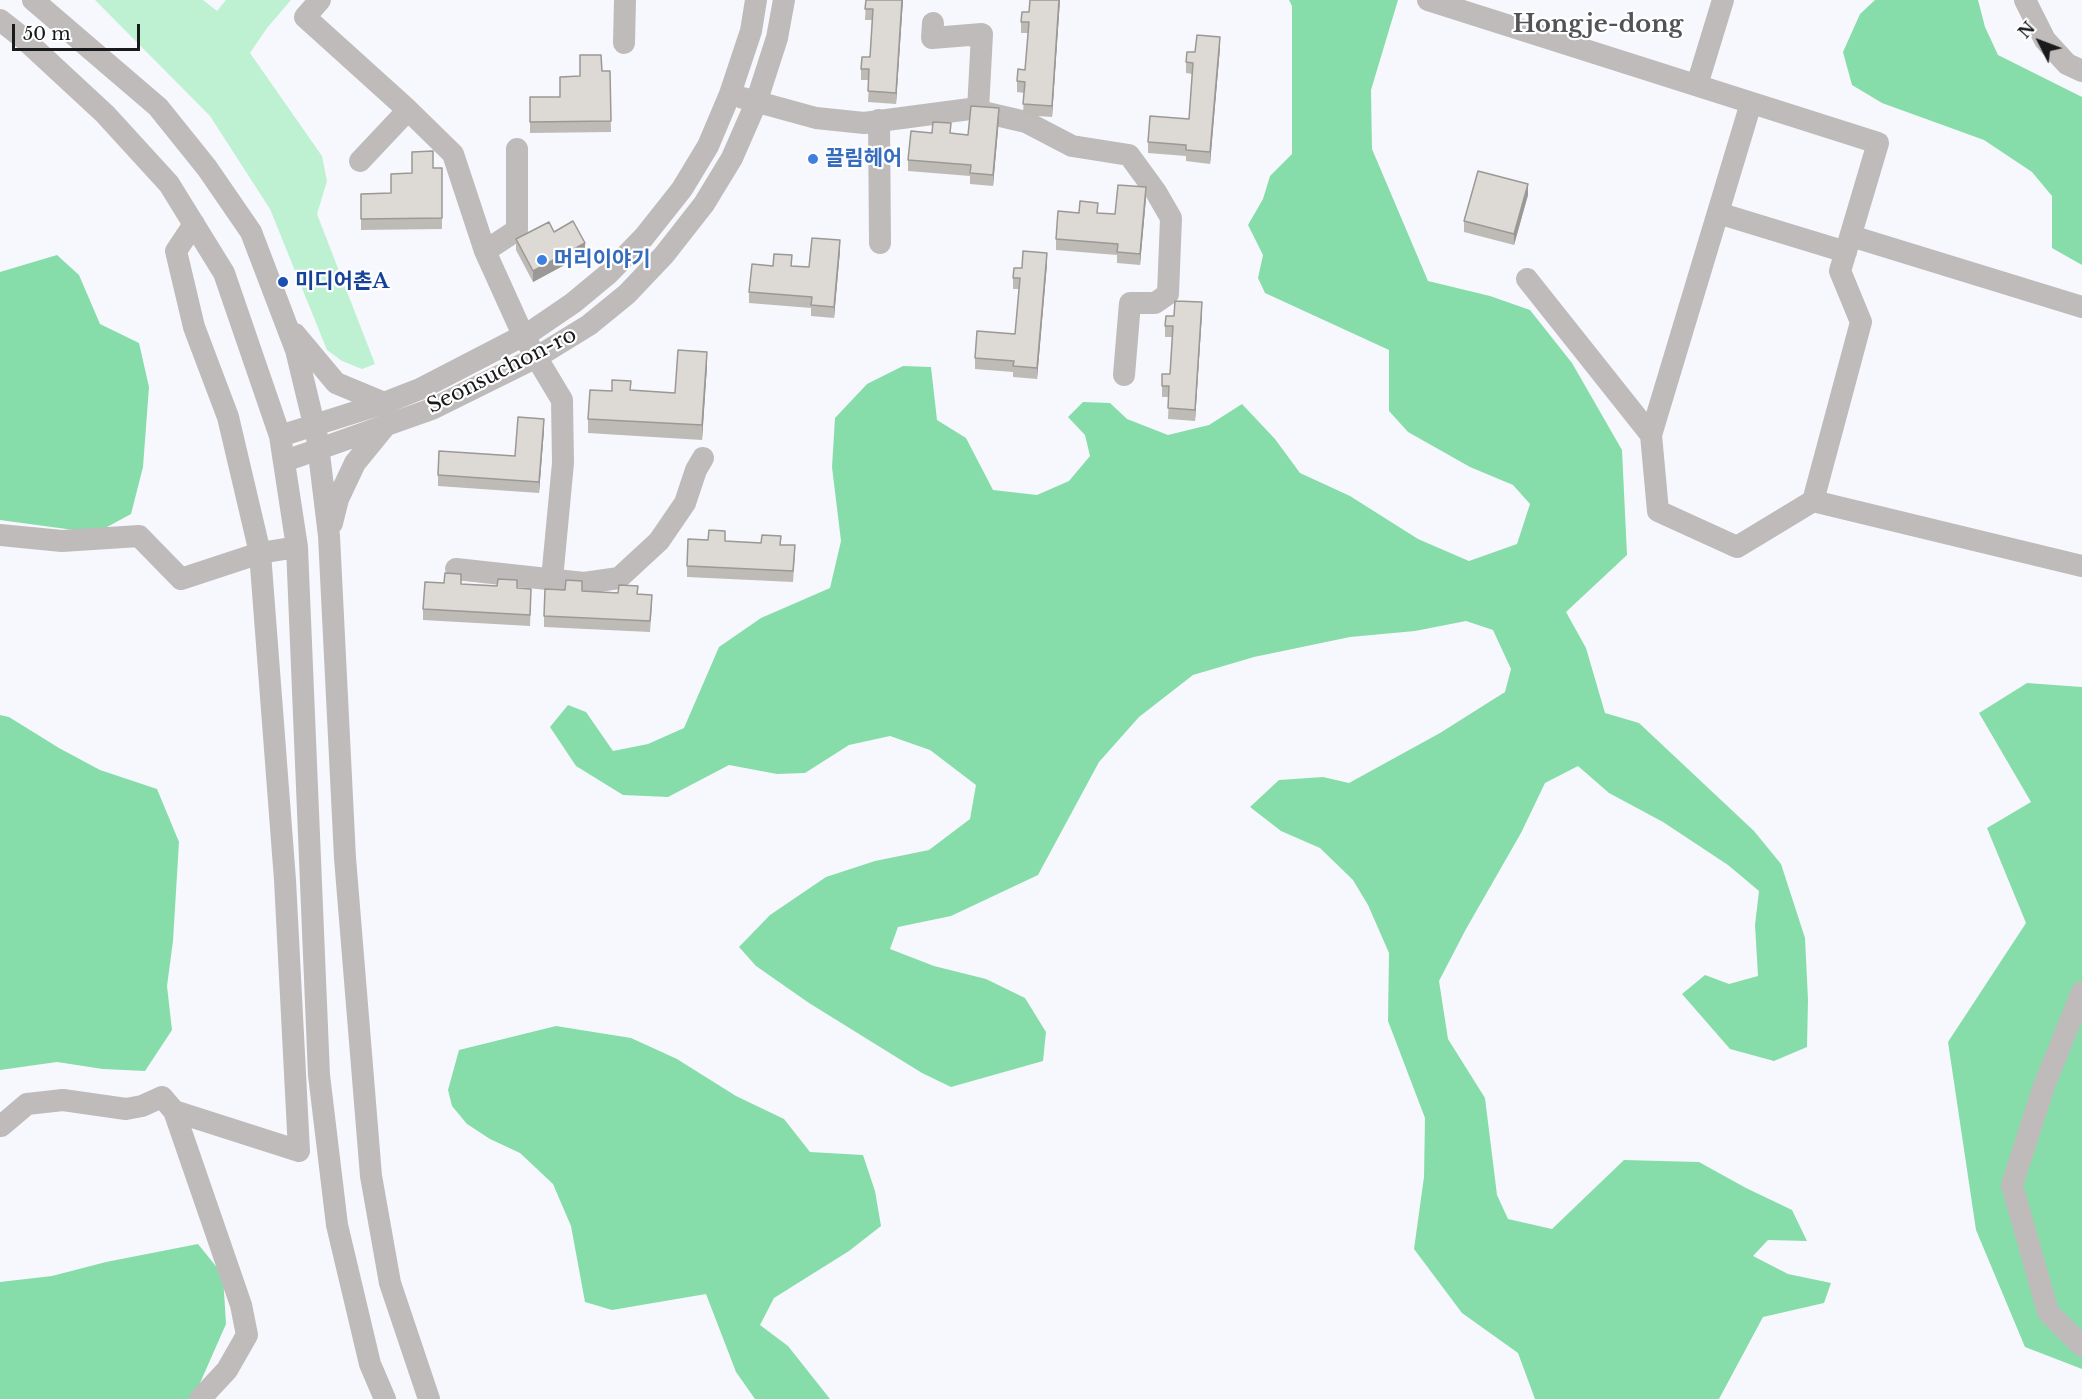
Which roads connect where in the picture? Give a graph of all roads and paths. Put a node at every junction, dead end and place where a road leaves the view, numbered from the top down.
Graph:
1 (33, 0) edge
2 (321, 0) edge
3 (625, 0) edge
4 (756, 0) edge
5 (784, 0) edge
6 (1428, 0) edge
7 (1722, 0) edge
8 (2025, 0) edge
9 (0, 20) edge
10 (933, 23) dead end
11 (624, 43) dead end
12 (2082, 71) edge
13 (1697, 85) junction
14 (730, 94) junction
15 (756, 103) junction
16 (1751, 103) junction
17 (408, 110) junction
18 (978, 110) junction
19 (879, 120) junction
20 (517, 149) dead end
21 (360, 161) dead end
22 (1718, 213) junction
23 (194, 224) junction
24 (880, 243) dead end
25 (1848, 244) junction
26 (485, 250) junction
27 (1527, 279) dead end
28 (2082, 307) edge
29 (285, 321) junction
30 (523, 335) junction
31 (537, 357) junction
32 (1124, 375) dead end
33 (385, 414) junction
34 (315, 426) junction
35 (1651, 435) junction
36 (280, 436) junction
37 (319, 449) junction
38 (704, 458) dead end
39 (285, 461) junction
40 (1813, 501) junction
41 (0, 535) edge
42 (329, 536) junction
43 (297, 547) junction
44 (260, 553) junction
45 (2082, 566) edge
46 (456, 569) dead end
47 (552, 579) junction
48 (2082, 992) edge
49 (174, 1111) junction
50 (1, 1126) edge
51 (2082, 1346) edge
52 (201, 1399) edge
53 (386, 1399) edge
54 (429, 1399) edge

1 - 29 street
2 - 17 street
3 - 11 street
4 - 14 street, Seonsuchon-ro
5 - 15 street, Seonsuchon-ro
6 - 13 street
7 - 13 street
8 - 12 street
9 - 23 street
10 - 18 street
13 - 16 street
14 - 15 street
14 - 30 street, Seonsuchon-ro
15 - 19 street
15 - 31 street, Seonsuchon-ro
16 - 22 street
16 - 25 street
17 - 21 street
17 - 26 street
18 - 19 street
18 - 32 street
19 - 24 street
20 - 26 street
22 - 25 street
22 - 35 street
23 - 36 street
23 - 44 street
25 - 28 street
25 - 40 street
26 - 30 street
27 - 35 street
29 - 33 street
29 - 34 street
30 - 31 street
30 - 33 street, Seonsuchon-ro
31 - 33 street, Seonsuchon-ro
31 - 47 street
33 - 34 street, Seonsuchon-ro
33 - 37 street, Seonsuchon-ro
33 - 42 street
34 - 36 street, Seonsuchon-ro
34 - 37 street
35 - 40 street
36 - 39 street
37 - 39 street, Seonsuchon-ro
37 - 42 street
38 - 47 street
39 - 43 street
40 - 45 street
41 - 44 street
42 - 54 street
43 - 44 street
43 - 53 street
44 - 49 street
46 - 47 street
48 - 51 street
49 - 50 street
49 - 52 street

